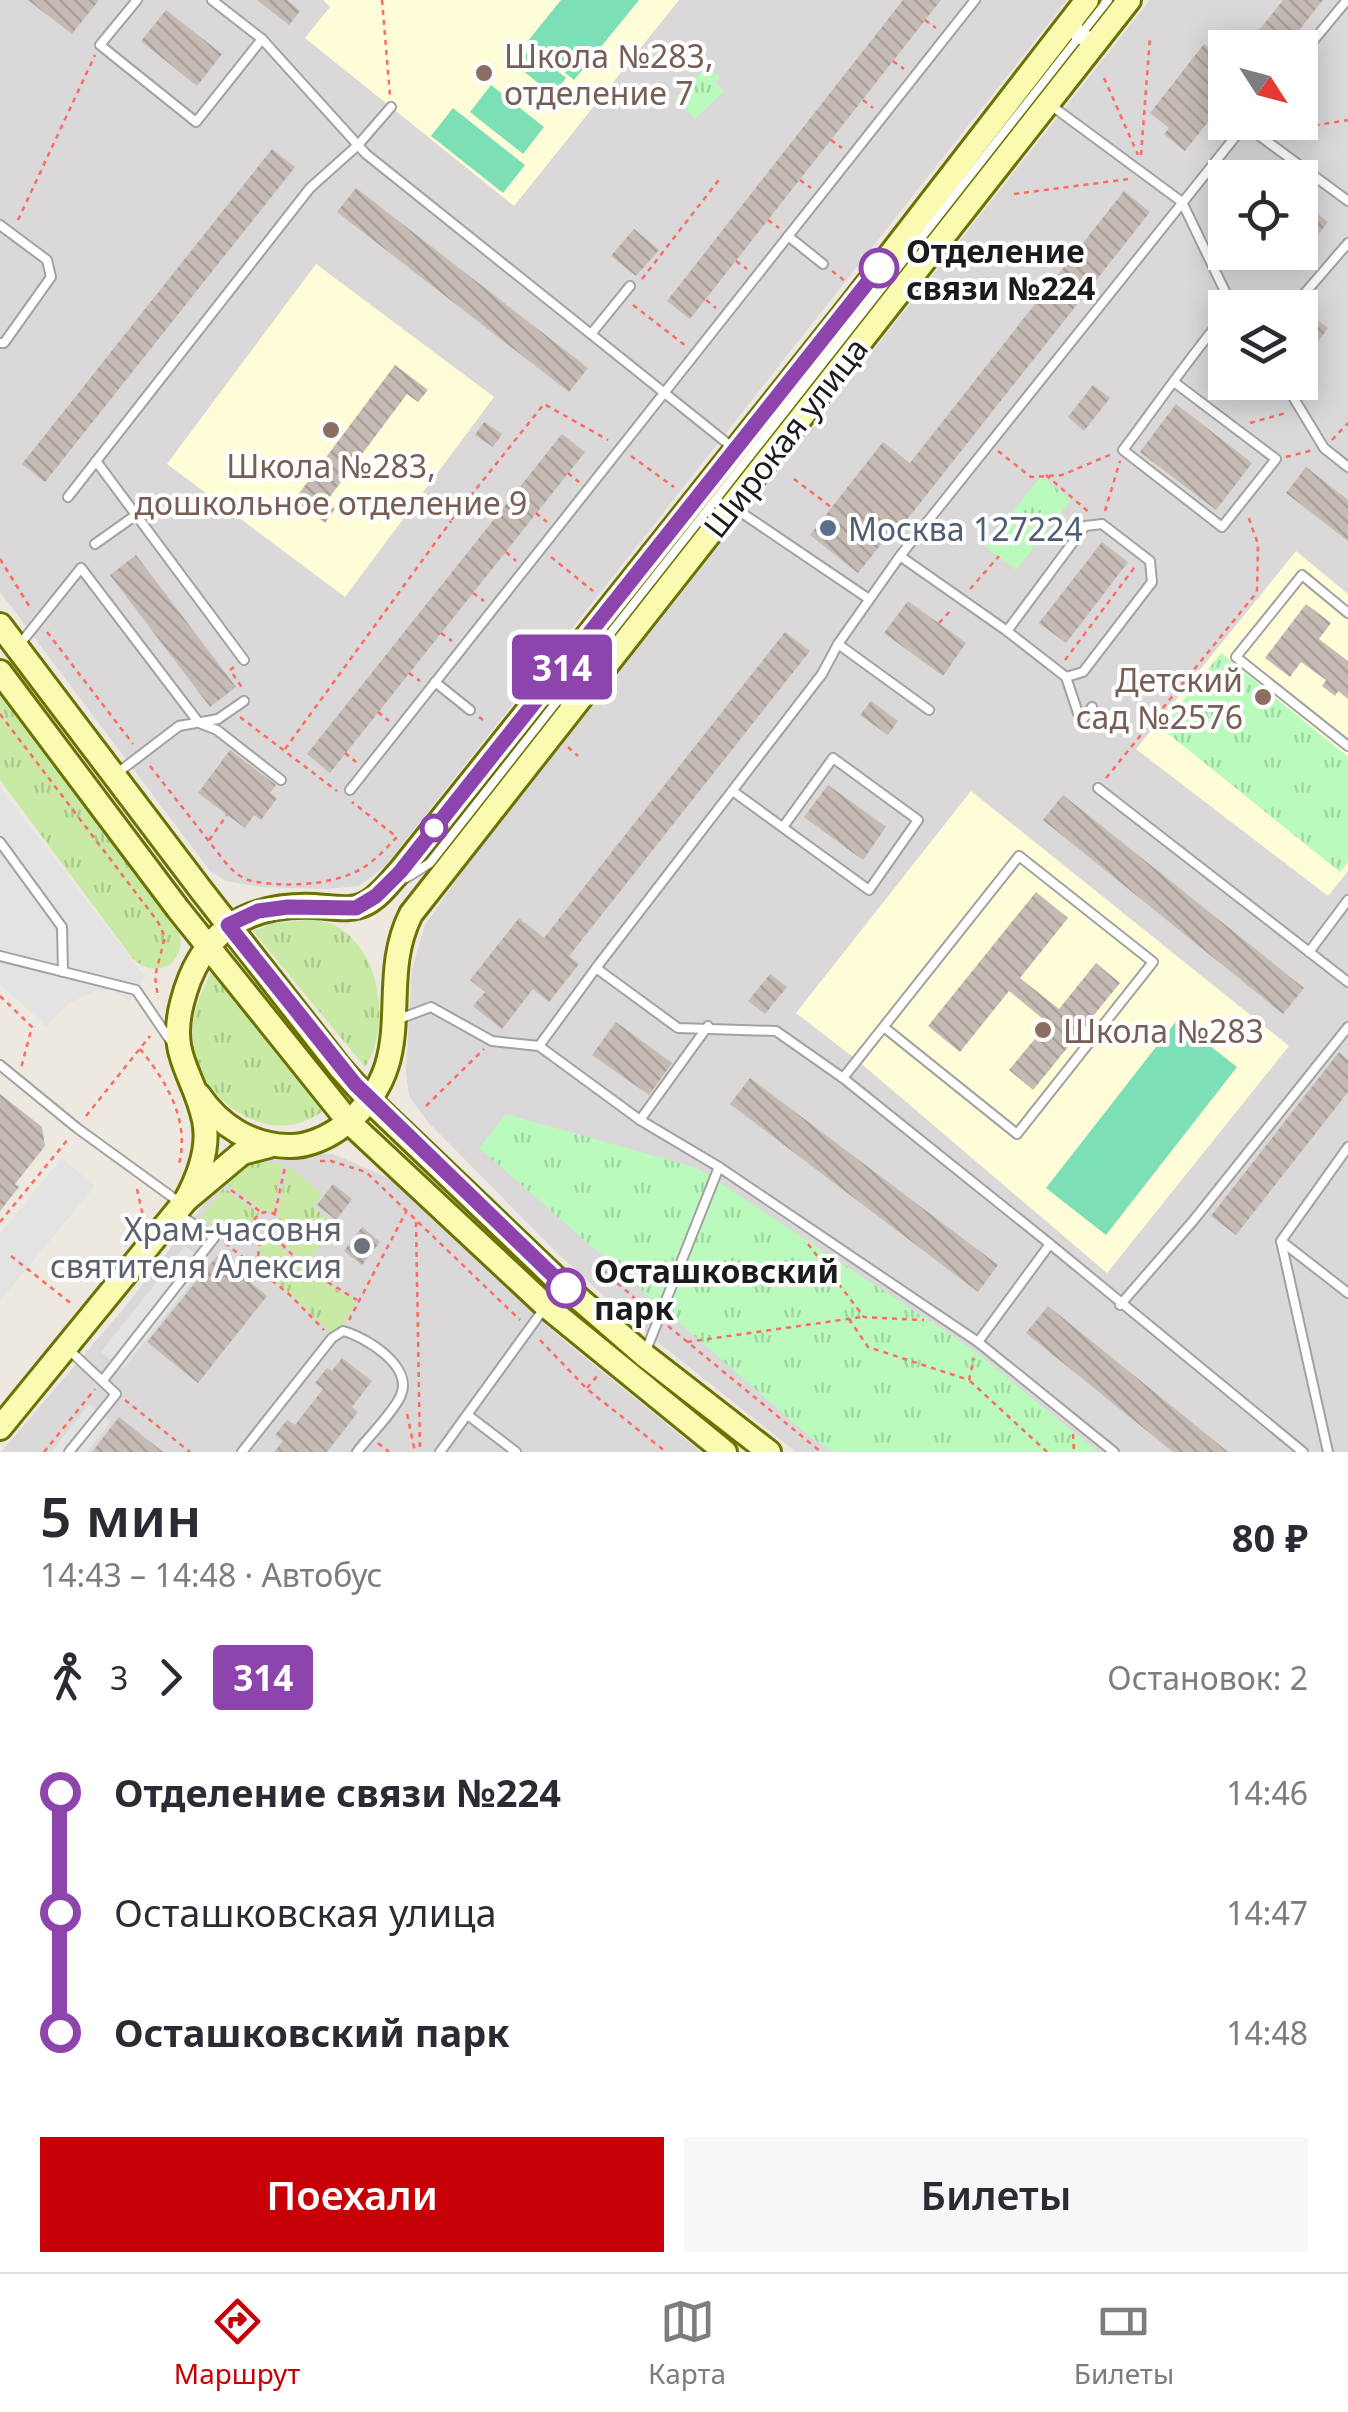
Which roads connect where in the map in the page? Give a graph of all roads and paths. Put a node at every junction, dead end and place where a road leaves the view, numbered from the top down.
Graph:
1 (136, 0) edge
2 (212, 0) edge
3 (382, 0) edge
4 (1108, 0) edge
5 (1129, 0) edge
6 (1347, 0) edge
7 (970, 2) edge
8 (1087, 14) edge
9 (1150, 36) dead end
10 (1318, 36) edge
11 (262, 40) junction
12 (100, 44) junction
13 (1104, 78) dead end
14 (1048, 103) junction
15 (391, 108) joint
16 (1348, 120) edge
17 (1318, 125) edge
18 (1233, 140) edge
19 (1266, 140) edge
20 (358, 145) junction
21 (1292, 160) edge
22 (1148, 176) junction
23 (721, 177) dead end
24 (1318, 180) edge
25 (1014, 194) dead end
26 (1182, 202) junction
27 (1348, 202) edge
28 (0, 225) edge
29 (11, 234) junction
30 (788, 236) junction
31 (1348, 242) edge
32 (823, 264) dead end
33 (630, 286) joint
34 (1224, 290) edge
35 (1307, 290) edge
36 (622, 296) junction
37 (592, 334) junction
38 (1208, 337) edge
39 (0, 343) edge
40 (839, 343) junction
41 (695, 353) junction
42 (1174, 382) junction
43 (664, 392) junction
44 (1224, 400) edge
45 (1295, 400) edge
46 (1301, 409) junction
47 (1225, 420) junction
48 (1234, 428) junction
49 (989, 444) junction
50 (620, 448) junction
51 (736, 450) junction
52 (1123, 450) junction
53 (96, 460) junction
54 (1348, 468) edge
55 (1046, 474) junction
56 (794, 479) dead end
57 (674, 487) dead end
58 (68, 497) dead end
59 (1243, 500) junction
60 (731, 505) junction
61 (412, 506) dead end
62 (831, 508) dead end
63 (136, 515) junction
64 (452, 520) junction
65 (1102, 524) junction
66 (96, 544) dead end
67 (540, 549) junction
68 (900, 556) junction
69 (0, 559) edge
70 (1113, 582) dead end
71 (1122, 587) dead end
72 (593, 590) dead end
73 (869, 600) junction
74 (1348, 614) edge
75 (38, 621) junction
76 (1080, 624) dead end
77 (0, 625) edge
78 (1090, 630) dead end
79 (1007, 631) junction
80 (838, 644) junction
81 (17, 648) junction
82 (244, 660) joint
83 (0, 672) edge
84 (1066, 677) junction
85 (435, 682) junction
86 (569, 684) junction
87 (244, 701) joint
88 (1092, 707) dead end
89 (231, 710) junction
90 (470, 710) dead end
91 (929, 710) dead end
92 (0, 714) edge
93 (199, 723) junction
94 (566, 746) dead end
95 (1348, 746) edge
96 (284, 750) junction
97 (142, 755) junction
98 (578, 756) dead end
99 (114, 776) junction
100 (281, 780) dead end
101 (1098, 788) joint
102 (350, 790) dead end
103 (734, 792) junction
104 (227, 815) dead end
105 (783, 826) junction
106 (208, 841) junction
107 (0, 842) edge
108 (430, 863) junction
109 (376, 896) junction
110 (1346, 905) edge
111 (411, 914) junction
112 (228, 925) junction
113 (208, 945) junction
114 (1309, 952) junction
115 (0, 956) edge
116 (596, 968) junction
117 (63, 972) junction
118 (1348, 982) edge
119 (0, 996) edge
120 (395, 1020) junction
121 (161, 1024) junction
122 (708, 1026) junction
123 (1348, 1026) edge
124 (884, 1028) junction
125 (492, 1041) junction
126 (539, 1046) junction
127 (140, 1048) dead end
128 (180, 1056) junction
129 (0, 1064) edge
130 (842, 1078) junction
131 (18, 1080) junction
132 (188, 1080) junction
133 (369, 1100) junction
134 (426, 1106) dead end
135 (640, 1120) junction
136 (349, 1122) junction
137 (268, 1146) junction
138 (1345, 1151) edge
139 (316, 1162) dead end
140 (286, 1163) dead end
141 (1348, 1164) edge
142 (719, 1167) junction
143 (132, 1168) junction
144 (224, 1185) dead end
145 (177, 1202) junction
146 (407, 1211) junction
147 (262, 1213) junction
148 (274, 1214) junction
149 (143, 1216) dead end
150 (416, 1220) junction
151 (254, 1226) junction
152 (275, 1237) junction
153 (260, 1238) junction
154 (806, 1241) dead end
155 (1281, 1241) junction
156 (1050, 1244) junction
157 (11, 1256) dead end
158 (594, 1263) dead end
159 (257, 1269) junction
160 (1348, 1294) edge
161 (358, 1300) junction
162 (73, 1305) dead end
163 (1120, 1305) junction
164 (546, 1306) junction
165 (864, 1316) junction
166 (658, 1319) junction
167 (849, 1319) junction
168 (948, 1322) junction
169 (530, 1329) junction
170 (343, 1331) junction
171 (332, 1338) junction
172 (687, 1342) junction
173 (978, 1342) junction
174 (67, 1348) junction
175 (644, 1355) junction
176 (103, 1380) junction
177 (969, 1380) junction
178 (116, 1394) junction
179 (402, 1394) junction
180 (468, 1416) junction
181 (3, 1420) edge
182 (44, 1452) edge
183 (69, 1452) edge
184 (190, 1452) edge
185 (242, 1452) edge
186 (357, 1452) edge
187 (418, 1452) edge
188 (440, 1452) edge
189 (516, 1452) edge
190 (666, 1452) edge
191 (725, 1452) edge
192 (769, 1452) edge
193 (821, 1452) edge
194 (1047, 1452) edge
195 (1114, 1452) edge
196 (1303, 1452) edge
197 (1328, 1452) edge

1 - 12 lane
2 - 11 lane
3 - 15 path
4 - 8 lane, Широкая улица
5 - 8 main road, Широкая улица
6 - 10 lane
7 - 30 lane
8 - 14 main road, Широкая улица
8 - 40 main road, Широкая улица
9 - 13 path
11 - 12 lane
11 - 20 lane
12 - 29 path
14 - 22 lane
14 - 40 main road, Широкая улица
15 - 20 lane
16 - 17 path
18 - 26 lane
19 - 21 lane
20 - 37 lane
20 - 53 lane
22 - 25 path
22 - 26 lane
23 - 33 path
24 - 27 lane
26 - 34 lane
26 - 49 lane
28 - 29 lane
29 - 39 lane
30 - 32 lane
30 - 41 lane
31 - 35 lane
33 - 36 lane
36 - 37 lane
36 - 41 path
37 - 43 lane
38 - 42 lane
40 - 51 main road, Широкая улица
40 - 60 main road, Широкая улица
40 - 86 lane, Широкая улица
41 - 43 lane
42 - 47 lane
42 - 52 lane
43 - 50 lane
43 - 51 lane
44 - 47 path
45 - 46 lane
46 - 48 path
46 - 54 lane
47 - 48 lane
48 - 59 lane
49 - 55 path
49 - 68 lane
50 - 57 path
50 - 64 path
50 - 67 lane
51 - 86 main road, Широкая улица
52 - 55 path
52 - 59 lane
52 - 65 path
53 - 58 lane
53 - 63 lane
55 - 65 path
56 - 62 path
59 - 101 path
60 - 73 lane
60 - 86 main road, Широкая улица
61 - 64 path
63 - 66 lane
63 - 82 lane
64 - 96 path
65 - 79 lane
65 - 84 lane
67 - 72 path
67 - 85 lane
68 - 73 lane
68 - 79 lane
69 - 75 path
70 - 71 path
73 - 80 lane
74 - 95 lane
75 - 81 lane
75 - 93 lane
75 - 97 path
76 - 78 path
77 - 81 main road
79 - 84 lane
80 - 91 lane
80 - 103 lane
81 - 99 main road
82 - 87 path
83 - 113 main road
84 - 88 lane
85 - 90 lane
85 - 102 lane
86 - 108 lane, Широкая улица
86 - 109 main road, Широкая улица
86 - 111 main road, Широкая улица
87 - 89 lane
89 - 93 lane
89 - 96 path
92 - 121 path
93 - 97 lane
93 - 100 lane
94 - 98 path
96 - 106 path
97 - 99 lane
97 - 106 path
99 - 112 main road
101 - 114 lane
103 - 105 lane
103 - 116 lane
104 - 106 path
105 - 105 lane
107 - 117 lane
108 - 109 lane, Широкая улица
108 - 111 lane
109 - 112 main road, Широкая улица
110 - 114 lane
111 - 120 main road, Широкая улица
112 - 113 main road, Широкая улица
112 - 133 main road
113 - 128 main road, Широкая улица
113 - 136 main road
114 - 118 lane
115 - 117 lane
116 - 122 lane
116 - 126 lane
117 - 121 lane
119 - 131 path
120 - 125 lane
120 - 133 main road, Широкая улица
121 - 128 lane
122 - 130 lane
122 - 135 lane
123 - 163 lane
124 - 124 lane
124 - 130 lane
125 - 126 lane
125 - 134 path
126 - 135 lane
127 - 145 path
128 - 132 main road, Широкая улица
129 - 131 lane
130 - 156 lane
131 - 143 lane
132 - 137 main road
132 - 145 main road, Широкая улица
133 - 136 main road, Широкая улица
133 - 175 main road
135 - 142 lane
136 - 137 main road, Широкая улица
136 - 164 main road
137 - 145 main road
138 - 141 lane
138 - 155 lane
139 - 146 path
140 - 148 path
142 - 166 lane
142 - 168 lane
143 - 145 lane
143 - 149 path
144 - 147 path
145 - 174 main road
145 - 176 lane
146 - 150 path
146 - 161 path
147 - 148 path
147 - 151 path
148 - 152 path
150 - 169 path
150 - 187 path
151 - 153 path
151 - 159 path
152 - 153 path
152 - 161 path
153 - 159 path
154 - 165 path
155 - 160 lane
155 - 197 lane
156 - 163 lane
156 - 173 lane
157 - 162 path
158 - 166 path
159 - 171 path
161 - 170 path
163 - 196 lane
164 - 169 lane
164 - 191 main road
165 - 167 path
165 - 168 path
166 - 172 path
166 - 175 lane
167 - 172 path
167 - 177 path
168 - 173 lane
169 - 180 lane
169 - 190 path
170 - 171 lane
170 - 179 lane
171 - 185 lane
172 - 193 path
173 - 177 path
173 - 195 lane
174 - 176 lane
174 - 181 main road
175 - 192 main road
176 - 178 lane
176 - 182 path
177 - 194 path
178 - 183 lane
178 - 184 path
179 - 186 lane
179 - 187 path
180 - 188 lane
180 - 189 lane

